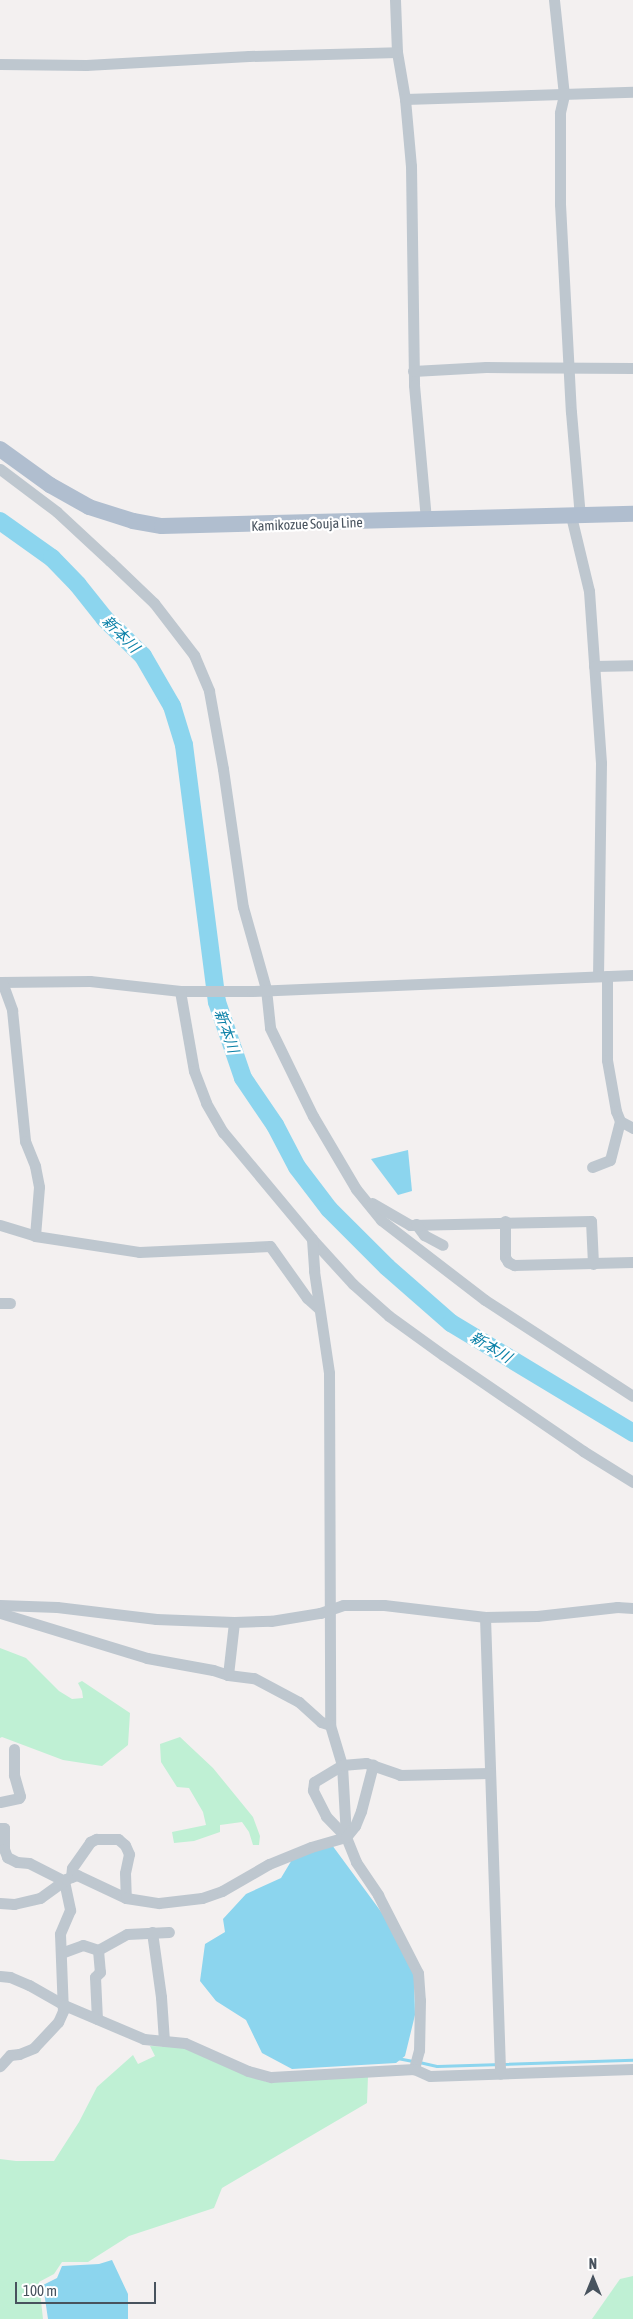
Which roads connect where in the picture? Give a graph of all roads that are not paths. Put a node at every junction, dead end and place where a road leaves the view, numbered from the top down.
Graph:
1 (396, 0) edge
2 (554, 0) edge
3 (397, 52) junction
4 (0, 64) edge
5 (633, 92) edge
6 (564, 94) junction
7 (405, 99) junction
8 (569, 368) junction
9 (633, 368) edge
10 (413, 370) junction
11 (0, 449) edge
12 (0, 469) edge
13 (633, 514) edge
14 (576, 516) junction
15 (426, 520) junction
16 (633, 665) edge
17 (594, 666) junction
18 (633, 975) edge
19 (603, 976) junction
20 (1, 982) edge
21 (266, 989) junction
22 (184, 991) junction
23 (620, 1121) junction
24 (633, 1128) edge
25 (592, 1167) dead end
26 (366, 1201) junction
27 (505, 1222) junction
28 (416, 1224) junction
29 (0, 1225) edge
30 (35, 1236) junction
31 (312, 1239) junction
32 (442, 1245) dead end
33 (633, 1262) edge
34 (593, 1264) junction
35 (318, 1308) junction
36 (633, 1396) edge
37 (633, 1482) edge
38 (0, 1605) edge
39 (633, 1608) edge
40 (328, 1609) junction
41 (0, 1613) edge
42 (485, 1617) junction
43 (234, 1622) junction
44 (228, 1675) junction
45 (330, 1725) junction
46 (14, 1749) dead end
47 (342, 1765) junction
48 (373, 1765) junction
49 (490, 1773) junction
50 (0, 1802) edge
51 (0, 1828) edge
52 (346, 1837) junction
53 (67, 1879) junction
54 (126, 1898) junction
55 (0, 1904) edge
56 (152, 1932) junction
57 (169, 1932) dead end
58 (98, 1950) junction
59 (62, 1953) junction
60 (0, 1976) edge
61 (64, 2005) junction
62 (97, 2019) junction
63 (164, 2041) junction
64 (0, 2066) edge
65 (414, 2069) junction
66 (633, 2069) edge
67 (500, 2074) junction

1 - 3 street
2 - 6 street
3 - 4 street
3 - 7 street
5 - 6 street
6 - 7 street
6 - 8 street
7 - 10 street
8 - 9 street
8 - 10 street
8 - 14 street
10 - 15 street
11 - 15 main road, Kamikozue Souja Line
12 - 21 street
13 - 14 main road, Kamikozue Souja Line
14 - 15 main road, Kamikozue Souja Line
14 - 17 street
16 - 17 street
17 - 19 street
18 - 19 street
19 - 21 street
19 - 23 street
20 - 22 street
20 - 30 street
21 - 22 street
21 - 26 street
22 - 31 street
23 - 24 street
23 - 25 street
26 - 28 street
26 - 36 street
27 - 28 street
27 - 34 street
27 - 34 street
28 - 32 street
29 - 30 street
30 - 35 street
31 - 35 street
31 - 37 street
33 - 34 street
35 - 40 street
38 - 43 street
39 - 42 street
40 - 42 street
40 - 43 street
40 - 45 street
41 - 44 street
42 - 49 street
43 - 44 street
44 - 45 street
45 - 47 street
46 - 50 street
47 - 48 street
47 - 52 street
47 - 52 street
48 - 49 street
48 - 52 street
49 - 67 street
51 - 53 street
52 - 54 street
52 - 65 street
53 - 54 street
53 - 54 street
53 - 55 street
53 - 59 street
56 - 57 street
56 - 58 street
56 - 63 street
58 - 59 street
58 - 62 street
59 - 61 street
60 - 61 street
61 - 62 street
61 - 64 street
62 - 63 street
63 - 65 street
65 - 67 street
66 - 67 street

